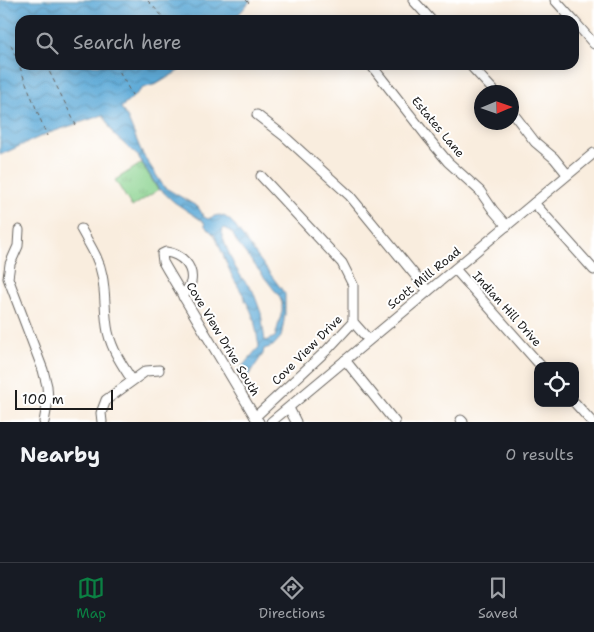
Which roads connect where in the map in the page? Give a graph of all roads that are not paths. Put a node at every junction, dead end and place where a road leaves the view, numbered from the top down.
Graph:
1 (414, 0) edge
2 (555, 0) edge
3 (427, 15) edge
4 (568, 15) edge
5 (579, 28) edge
6 (594, 44) edge
7 (375, 70) edge
8 (475, 70) edge
9 (489, 85) edge
10 (257, 116) dead end
11 (519, 122) edge
12 (594, 153) edge
13 (568, 174) junction
14 (261, 176) dead end
15 (534, 203) junction
16 (507, 226) junction
17 (81, 229) dead end
18 (19, 230) dead end
19 (455, 269) junction
20 (594, 270) edge
21 (428, 291) junction
22 (183, 297) junction
23 (353, 322) junction
24 (368, 340) junction
25 (345, 360) junction
26 (537, 362) edge
27 (158, 370) dead end
28 (132, 380) junction
29 (579, 407) edge
30 (288, 408) junction
31 (257, 419) edge
32 (44, 422) edge
33 (102, 422) edge
34 (271, 422) edge
35 (296, 422) edge
36 (395, 422) edge
37 (592, 422) edge

1 - 3 street
2 - 4 street
5 - 6 street
7 - 16 street, Estates Lane
8 - 9 street
10 - 21 street
11 - 13 street
12 - 13 street, Scott Mill Road
13 - 15 street, Scott Mill Road
14 - 23 street
15 - 16 street, Scott Mill Road
15 - 20 street
16 - 19 street, Scott Mill Road
17 - 28 street
18 - 32 street
19 - 21 street, Scott Mill Road
19 - 26 street, Indian Hill Drive
21 - 24 street, Scott Mill Road
22 - 22 street, Cove View Drive South
22 - 31 street, Cove View Drive South
23 - 24 street
23 - 31 street, Cove View Drive
24 - 25 street, Scott Mill Road
25 - 30 street, Scott Mill Road
25 - 36 street
27 - 28 street
28 - 33 street
29 - 37 street
30 - 34 street, Scott Mill Road
30 - 35 street

